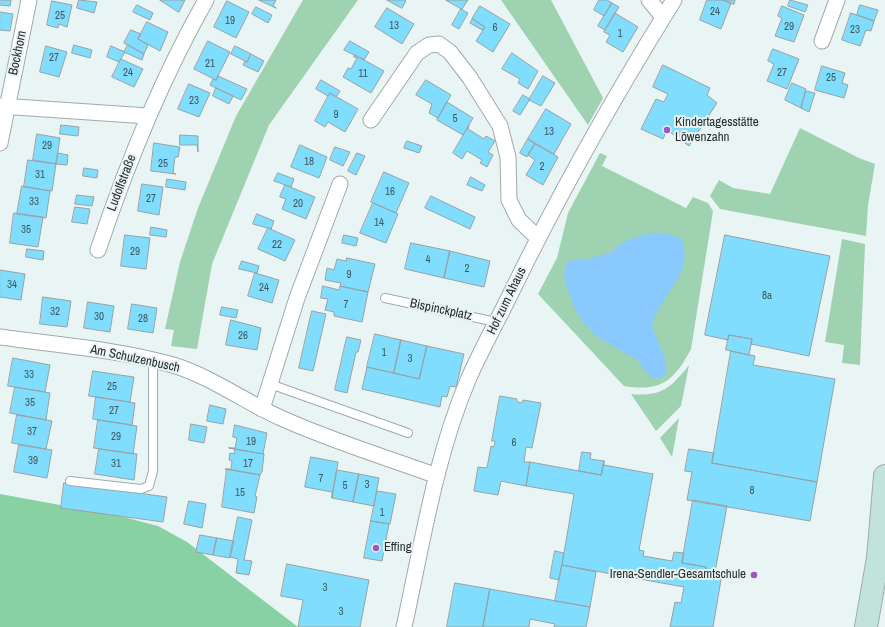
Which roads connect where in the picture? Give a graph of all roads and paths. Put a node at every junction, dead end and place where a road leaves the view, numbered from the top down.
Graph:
1 (29, 0) edge
2 (206, 0) edge
3 (649, 0) edge
4 (674, 0) edge
5 (837, 0) edge
6 (663, 17) junction
7 (822, 41) dead end
8 (3, 106) edge
9 (148, 116) junction
10 (371, 120) dead end
11 (0, 143) edge
12 (340, 184) dead end
13 (538, 238) junction
14 (98, 250) dead end
15 (385, 298) dead end
16 (496, 322) junction
17 (0, 337) edge
18 (153, 361) junction
19 (270, 384) junction
20 (262, 409) junction
21 (408, 433) dead end
22 (437, 476) junction
23 (885, 476) edge
24 (70, 481) dead end
25 (404, 627) edge
26 (866, 627) edge

1 - 8 street, Bockhorn
2 - 9 street, Ludolfstraße
3 - 6 street
4 - 6 street, Hof zum Ahaus
5 - 7 street
6 - 13 street, Hof zum Ahaus
8 - 9 street
8 - 11 street, Bockhorn
9 - 14 street, Ludolfstraße
10 - 13 street
12 - 19 street
13 - 16 street, Hof zum Ahaus
15 - 16 lane, Bispinckplatz
16 - 22 street, Hof zum Ahaus
17 - 18 street, Am Schulzenbusch
18 - 20 street, Am Schulzenbusch
18 - 24 lane
19 - 20 street
19 - 21 lane
20 - 22 street, Am Schulzenbusch
22 - 25 street, Hof zum Ahaus
23 - 26 main road

